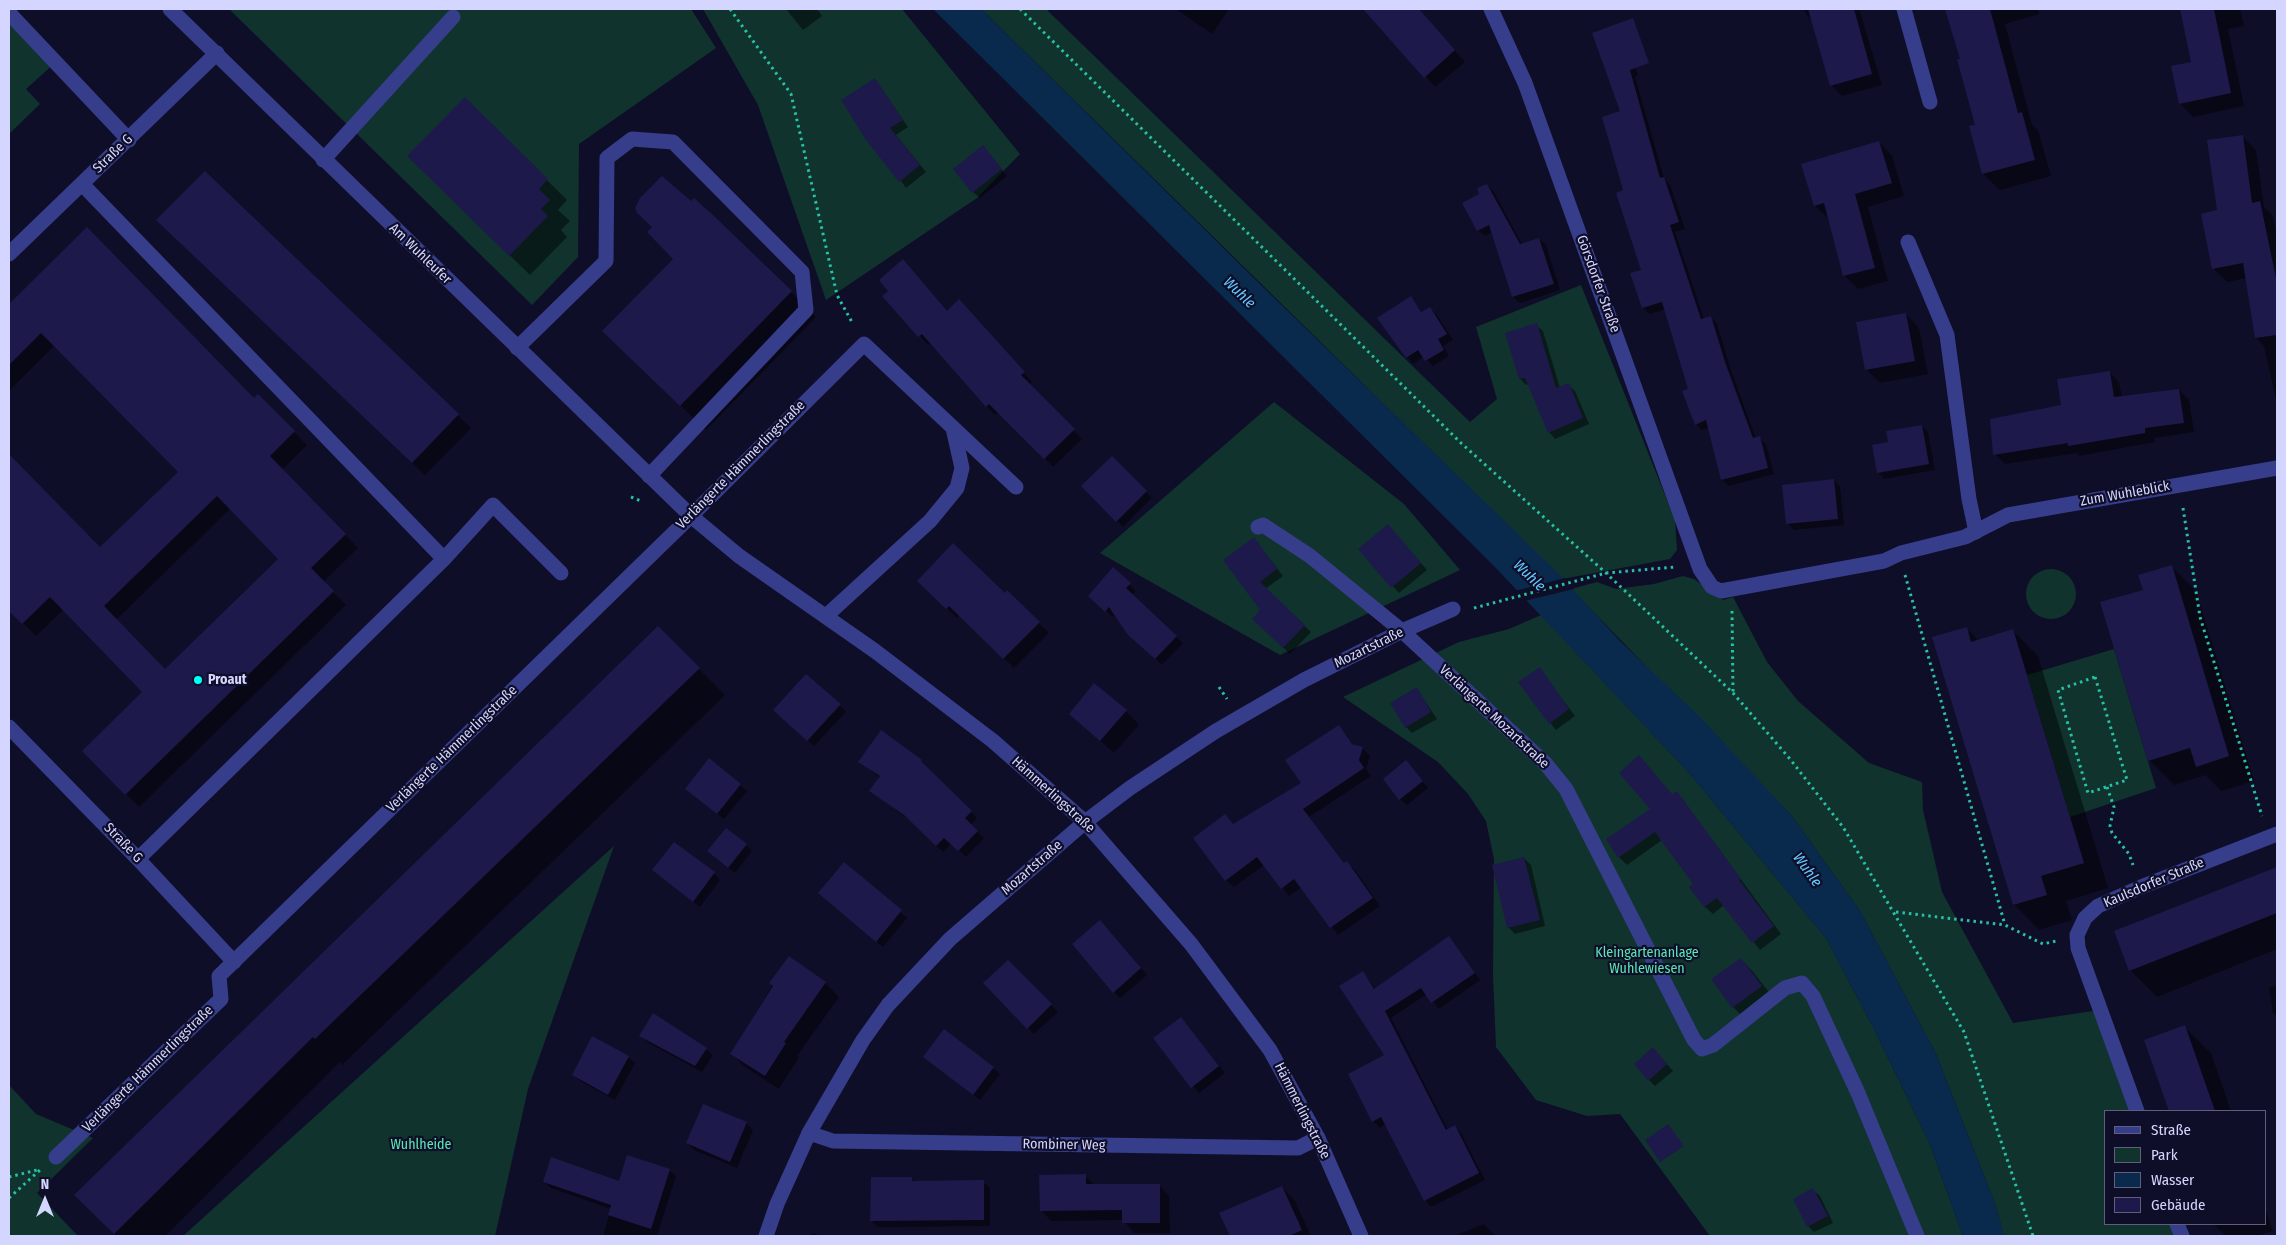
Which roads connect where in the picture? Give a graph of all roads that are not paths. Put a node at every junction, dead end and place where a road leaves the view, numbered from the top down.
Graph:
1 (170, 9) edge
2 (1491, 9) edge
3 (1904, 9) edge
4 (9, 13) edge
5 (453, 17) dead end
6 (217, 53) junction
7 (1930, 102) dead end
8 (129, 140) junction
9 (323, 160) junction
10 (82, 184) junction
11 (1908, 242) dead end
12 (9, 254) edge
13 (517, 348) junction
14 (953, 428) junction
15 (2277, 468) edge
16 (649, 476) junction
17 (1016, 488) dead end
18 (672, 498) joint
19 (691, 516) junction
20 (1258, 527) dead end
21 (1976, 532) junction
22 (444, 559) junction
23 (1698, 562) joint
24 (561, 573) dead end
25 (1453, 609) road end
26 (826, 616) junction
27 (1402, 631) junction
28 (9, 727) edge
29 (1085, 822) junction
30 (2273, 836) edge
31 (138, 859) junction
32 (234, 962) junction
33 (2137, 1110) edge
34 (809, 1133) junction
35 (1318, 1138) junction
36 (56, 1157) dead end
37 (766, 1236) edge
38 (1361, 1236) edge
39 (1917, 1236) edge

1 - 6 street, Am Wuhleufer
2 - 23 street, Görsdorfer Straße
3 - 7 street
4 - 8 street
5 - 9 street
6 - 8 street, Straße G
6 - 9 street, Am Wuhleufer
8 - 10 street, Straße G
9 - 13 street, Am Wuhleufer
10 - 12 street, Straße G
10 - 22 street
11 - 21 street
13 - 16 street, Am Wuhleufer
13 - 16 street
14 - 17 street
14 - 19 street, Verlängerte Hämmerlingstraße
14 - 26 street
15 - 21 street, Zum Wuhleblick
16 - 18 street, Am Wuhleufer
18 - 19 street, Hämmerlingstraße
19 - 26 street, Hämmerlingstraße
19 - 32 street, Verlängerte Hämmerlingstraße
20 - 27 street, Verlängerte Mozartstraße
21 - 23 street, Zum Wuhleblick
22 - 24 street
22 - 31 street
25 - 27 street, Mozartstraße
26 - 29 street, Hämmerlingstraße
27 - 29 street, Mozartstraße
27 - 39 street, Verlängerte Mozartstraße
28 - 31 street, Straße G
29 - 34 street, Mozartstraße
29 - 35 street, Hämmerlingstraße
30 - 33 street, Kaulsdorfer Straße
31 - 32 street, Straße G
32 - 36 street, Verlängerte Hämmerlingstraße
34 - 35 street, Rombiner Weg
34 - 37 street, Mozartstraße
35 - 38 street, Hämmerlingstraße

